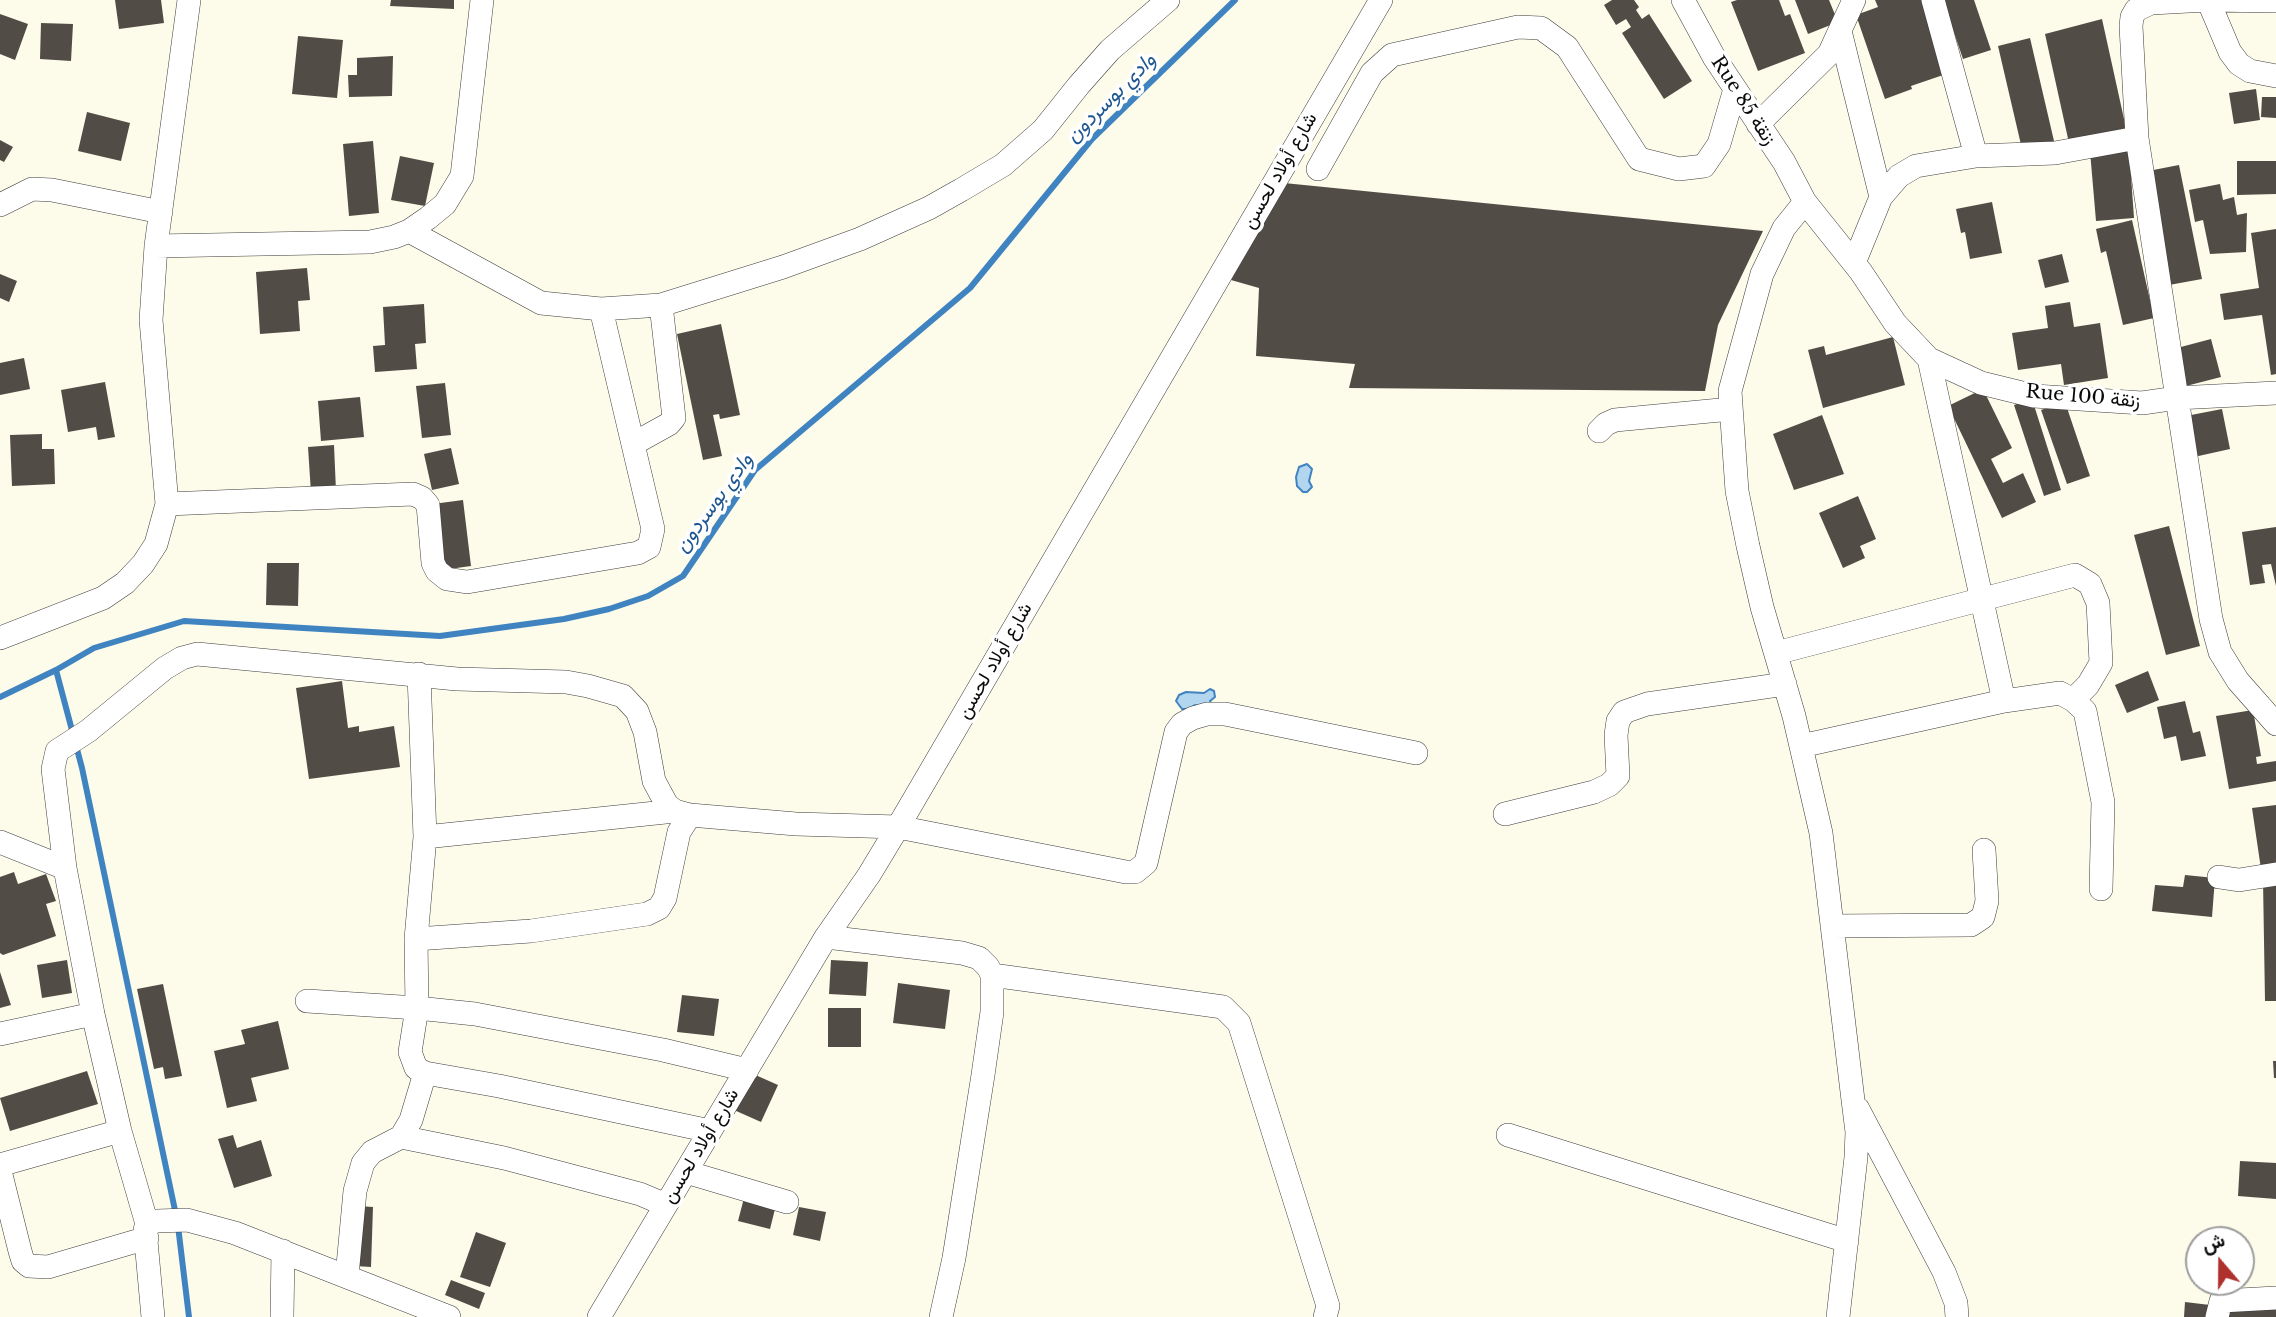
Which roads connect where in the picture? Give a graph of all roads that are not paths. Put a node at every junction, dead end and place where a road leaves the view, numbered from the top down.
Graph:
1 (189, 0) edge
2 (482, 0) edge
3 (1168, 0) edge
4 (1381, 0) edge
5 (1683, 0) edge
6 (1854, 0) edge
7 (1933, 0) edge
8 (2208, 0) edge
9 (2276, 1) edge
10 (1840, 31) junction
11 (2276, 76) edge
12 (1735, 89) junction
13 (1758, 124) junction
14 (2137, 138) junction
15 (1976, 156) junction
16 (1318, 169) dead end
17 (1881, 197) junction
18 (1805, 202) junction
19 (0, 205) edge
20 (161, 212) junction
21 (409, 231) junction
22 (156, 246) junction
23 (1854, 263) junction
24 (660, 306) junction
25 (601, 309) junction
26 (1929, 359) junction
27 (2276, 393) edge
28 (2177, 398) junction
29 (1731, 409) junction
30 (1599, 431) dead end
31 (633, 444) junction
32 (167, 504) junction
33 (1982, 600) junction
34 (0, 638) edge
35 (1776, 653) junction
36 (419, 674) junction
37 (1785, 684) junction
38 (2073, 700) junction
39 (2004, 701) junction
40 (2276, 724) edge
41 (1801, 746) junction
42 (1416, 753) dead end
43 (682, 813) junction
44 (1505, 814) dead end
45 (898, 827) junction
46 (425, 837) junction
47 (0, 842) edge
48 (1984, 850) dead end
49 (65, 868) junction
50 (2276, 874) edge
51 (2219, 877) dead end
52 (2101, 889) dead end
53 (1832, 926) junction
54 (826, 937) junction
55 (416, 939) junction
56 (992, 975) junction
57 (307, 1001) dead end
58 (417, 1007) junction
59 (93, 1014) junction
60 (0, 1034) edge
61 (747, 1070) junction
62 (425, 1073) junction
63 (1853, 1100) junction
64 (120, 1130) junction
65 (710, 1131) junction
66 (1508, 1135) dead end
67 (401, 1137) junction
68 (0, 1165) edge
69 (0, 1171) edge
70 (686, 1172) junction
71 (787, 1202) dead end
72 (666, 1205) junction
73 (162, 1226) junction
74 (1847, 1241) junction
75 (283, 1251) junction
76 (347, 1276) junction
77 (2276, 1298) edge
78 (153, 1317) edge
79 (282, 1317) edge
80 (449, 1317) edge
81 (599, 1317) edge
82 (941, 1317) edge
83 (1325, 1317) edge
84 (1838, 1317) edge
85 (1957, 1317) edge
86 (2217, 1317) edge

1 - 20 street
2 - 21 street
3 - 24 street
4 - 45 street, شارع أولاد لحسن
5 - 12 street, Rue 85 زنقة
6 - 10 street
7 - 15 street
8 - 9 street
8 - 11 street
8 - 14 street
10 - 13 street
10 - 17 street
12 - 13 street, Rue 85 زنقة
12 - 16 street
13 - 18 street, Rue 85 زنقة
14 - 15 street
14 - 28 street
15 - 17 street
17 - 23 street
18 - 23 street, Rue 100 زنقة
18 - 29 street
19 - 20 street
20 - 22 street
21 - 22 street
21 - 25 street
22 - 32 street
23 - 26 street, Rue 100 زنقة
24 - 25 street
24 - 31 street
25 - 31 street
26 - 28 street, Rue 100 زنقة
26 - 33 street
27 - 28 street, Rue 100 زنقة
28 - 40 street
29 - 30 street
29 - 35 street
31 - 32 street
32 - 34 street
33 - 35 street
33 - 38 street
33 - 39 street
35 - 37 street
36 - 43 street
36 - 46 street
36 - 49 street
37 - 41 street
37 - 44 street
38 - 39 street
38 - 52 street
39 - 41 street
41 - 53 street
42 - 45 street
43 - 45 street
43 - 46 street
43 - 55 street
45 - 54 street, شارع أولاد لحسن
46 - 55 street
47 - 49 street
48 - 53 street
49 - 59 street
50 - 51 street
53 - 63 street
54 - 56 street
54 - 61 street, شارع أولاد لحسن
55 - 58 street
56 - 82 street
56 - 83 street
57 - 58 street
58 - 61 street
58 - 62 street
59 - 60 street
59 - 64 street
61 - 65 street, شارع أولاد لحسن
62 - 65 street
62 - 67 street
63 - 74 street
63 - 85 street
64 - 68 street
64 - 73 street
65 - 70 street, شارع أولاد لحسن
66 - 74 street
67 - 72 street
67 - 76 street
69 - 73 street
70 - 71 street
70 - 72 street, شارع أولاد لحسن
72 - 81 street, شارع أولاد لحسن
73 - 75 street
73 - 78 street
74 - 84 street
75 - 76 street
75 - 79 street
76 - 80 street
77 - 86 street

